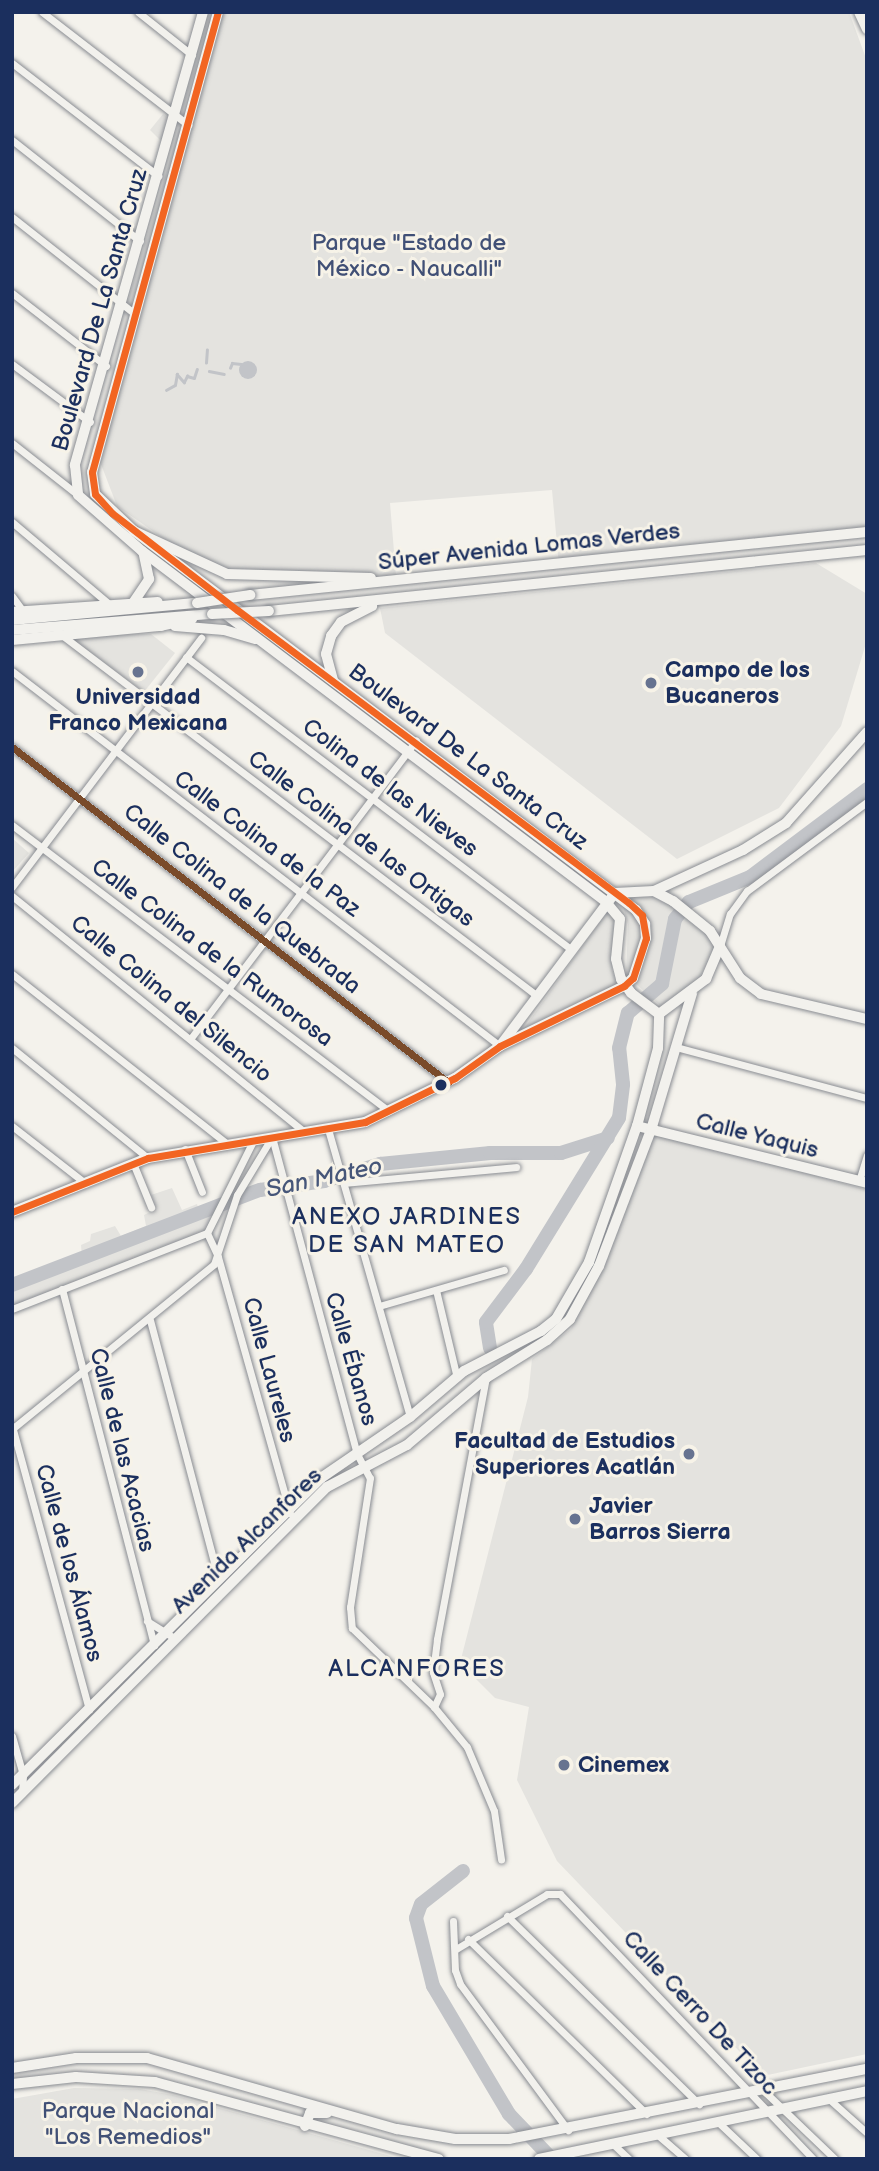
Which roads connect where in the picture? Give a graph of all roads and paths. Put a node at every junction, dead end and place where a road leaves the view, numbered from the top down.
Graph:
1 (42, 12) edge
2 (138, 12) edge
3 (203, 12) edge
4 (218, 12) edge
5 (859, 12) edge
6 (867, 29) edge
7 (192, 55) junction
8 (12, 63) edge
9 (174, 117) junction
10 (188, 125) junction
11 (12, 140) edge
12 (158, 176) junction
13 (12, 217) edge
14 (140, 241) junction
15 (12, 293) edge
16 (122, 305) junction
17 (135, 314) junction
18 (12, 364) edge
19 (106, 366) junction
20 (90, 422) junction
21 (12, 443) edge
22 (78, 495) junction
23 (12, 522) edge
24 (867, 530) edge
25 (134, 531) junction
26 (855, 535) junction
27 (867, 543) edge
28 (867, 550) edge
29 (142, 551) junction
30 (395, 581) junction
31 (12, 596) edge
32 (381, 602) junction
33 (133, 603) junction
34 (195, 603) junction
35 (109, 604) junction
36 (18, 612) edge
37 (211, 614) junction
38 (12, 620) edge
39 (161, 626) junction
40 (12, 630) edge
41 (63, 635) junction
42 (201, 638) dead end
43 (12, 640) edge
44 (278, 650) junction
45 (186, 657) junction
46 (12, 671) edge
47 (333, 680) junction
48 (151, 704) junction
49 (866, 734) edge
50 (413, 744) junction
51 (12, 747) edge
52 (115, 752) junction
53 (372, 798) junction
54 (79, 799) junction
55 (867, 802) edge
56 (12, 825) edge
57 (336, 846) junction
58 (43, 847) junction
59 (12, 887) edge
60 (654, 891) junction
61 (300, 893) junction
62 (615, 893) junction
63 (12, 897) edge
64 (605, 901) junction
65 (265, 940) junction
66 (720, 946) junction
67 (570, 949) junction
68 (12, 974) edge
69 (228, 989) junction
70 (628, 990) junction
71 (692, 993) junction
72 (536, 995) junction
73 (659, 1014) junction
74 (867, 1018) edge
75 (191, 1038) junction
76 (500, 1046) junction
77 (676, 1047) junction
78 (12, 1048) edge
79 (447, 1082) junction
80 (867, 1098) edge
81 (388, 1111) junction
82 (12, 1126) edge
83 (637, 1126) junction
84 (328, 1129) junction
85 (651, 1130) junction
86 (304, 1132) junction
87 (272, 1137) junction
88 (254, 1139) junction
89 (227, 1143) junction
90 (185, 1148) junction
91 (867, 1155) edge
92 (148, 1157) junction
93 (133, 1163) junction
94 (516, 1167) dead end
95 (343, 1180) junction
96 (863, 1182) edge
97 (85, 1184) junction
98 (202, 1192) dead end
99 (233, 1194) junction
100 (12, 1201) edge
101 (151, 1207) dead end
102 (18, 1210) edge
103 (206, 1233) junction
104 (218, 1257) junction
105 (504, 1270) dead end
106 (62, 1289) junction
107 (436, 1290) junction
108 (379, 1307) junction
109 (12, 1309) edge
110 (150, 1320) junction
111 (82, 1373) junction
112 (461, 1374) junction
113 (486, 1378) junction
114 (433, 1398) junction
115 (410, 1417) junction
116 (442, 1417) junction
117 (12, 1427) edge
118 (357, 1454) junction
119 (365, 1468) junction
120 (290, 1513) junction
121 (218, 1577) junction
122 (146, 1621) junction
123 (170, 1635) junction
124 (154, 1645) junction
125 (434, 1707) junction
126 (89, 1710) junction
127 (12, 1736) edge
128 (23, 1775) junction
129 (12, 1785) edge
130 (22, 1793) junction
131 (12, 1803) edge
132 (501, 1859) dead end
133 (507, 1916) junction
134 (453, 1921) dead end
135 (468, 1939) junction
136 (456, 1949) junction
137 (12, 2068) edge
138 (867, 2069) edge
139 (12, 2086) edge
140 (764, 2091) junction
141 (867, 2091) edge
142 (749, 2094) junction
143 (828, 2099) junction
144 (699, 2104) junction
145 (782, 2109) junction
146 (767, 2113) junction
147 (648, 2115) junction
148 (355, 2117) junction
149 (720, 2123) junction
150 (305, 2126) junction
151 (568, 2131) junction
152 (867, 2133) edge
153 (659, 2136) junction
154 (614, 2145) junction
155 (566, 2156) edge
156 (439, 2159) edge
157 (539, 2159) edge
158 (629, 2159) edge
159 (685, 2159) edge
160 (757, 2159) edge
161 (813, 2159) edge
162 (835, 2159) edge

1 - 9 street
2 - 7 street
3 - 7 main road, Boulevard De La Santa Cruz
4 - 10 main road, Boulevard De La Santa Cruz
5 - 6 main road
7 - 9 main road, Boulevard De La Santa Cruz
8 - 12 street
9 - 10 street
9 - 12 main road, Boulevard De La Santa Cruz
10 - 17 main road, Boulevard De La Santa Cruz
11 - 14 street
12 - 14 main road, Boulevard De La Santa Cruz
13 - 16 street
14 - 16 main road, Boulevard De La Santa Cruz
15 - 19 street
16 - 17 street
16 - 19 main road, Boulevard De La Santa Cruz
17 - 25 main road, Boulevard De La Santa Cruz
18 - 20 street
19 - 20 main road, Boulevard De La Santa Cruz
20 - 22 main road, Boulevard De La Santa Cruz
21 - 22 street
22 - 29 main road, Boulevard De La Santa Cruz
23 - 35 street
24 - 26 main road, Súper Avenida Lomas Verdes
25 - 30 main road
25 - 47 main road, Boulevard De La Santa Cruz
26 - 27 main road
26 - 30 main road, Súper Avenida Lomas Verdes
28 - 32 main road, Súper Avenida Lomas Verdes
29 - 33 main road
29 - 44 main road, Boulevard De La Santa Cruz
30 - 34 main road, Súper Avenida Lomas Verdes, bridge
31 - 36 street
32 - 37 main road, Súper Avenida Lomas Verdes, bridge
32 - 47 main road
33 - 34 main road, Súper Avenida Lomas Verdes
33 - 35 main road, Súper Avenida Lomas Verdes
34 - 38 main road, Súper Avenida Lomas Verdes
35 - 36 main road, Súper Avenida Lomas Verdes
37 - 39 main road, Súper Avenida Lomas Verdes
37 - 40 main road, Súper Avenida Lomas Verdes
39 - 41 main road, Súper Avenida Lomas Verdes
39 - 44 main road
41 - 43 main road, Súper Avenida Lomas Verdes
41 - 48 street, Calle Colina de las Ortigas
42 - 45 street
44 - 50 main road, Boulevard De La Santa Cruz
45 - 48 street
45 - 53 street, Colina de las Nieves
46 - 52 street, Calle Colina de la Paz
47 - 50 main road, Boulevard De La Santa Cruz
48 - 52 street
48 - 57 street, Calle Colina de las Ortigas
49 - 60 main road
50 - 53 street
50 - 62 main road, Boulevard De La Santa Cruz
50 - 64 main road, Boulevard De La Santa Cruz
51 - 54 street, Calle Colina de la Quebrada
52 - 54 street
52 - 61 street, Calle Colina de la Paz
53 - 57 street
53 - 67 street, Colina de las Nieves
54 - 58 street
54 - 65 street, Calle Colina de la Quebrada
55 - 66 street
56 - 58 street, Calle Colina de la Rumorosa
57 - 61 street
57 - 72 street, Calle Colina de las Ortigas
58 - 59 street
58 - 69 street, Calle Colina de la Rumorosa
60 - 62 main road
60 - 66 main road
61 - 65 street
61 - 76 street, Calle Colina de la Paz
62 - 64 main road
62 - 70 main road, Boulevard De La Santa Cruz
63 - 75 street, Calle Colina del Silencio
64 - 67 main road
64 - 70 main road, Boulevard De La Santa Cruz
65 - 69 street
65 - 79 street, Calle Colina de la Quebrada
66 - 71 main road
66 - 74 main road
67 - 72 main road
68 - 89 street
69 - 75 street
69 - 81 street, Calle Colina de la Rumorosa
70 - 73 main road
70 - 76 main road
71 - 73 main road
71 - 77 main road
72 - 76 main road
73 - 83 main road, Avenida Alcanfores
75 - 86 street, Calle Colina del Silencio
76 - 79 main road
77 - 80 street
77 - 85 main road
78 - 92 street
79 - 81 main road
81 - 84 main road
82 - 97 street
83 - 85 main road, Calle Yaquis
83 - 112 main road, Avenida Alcanfores
84 - 86 main road
84 - 95 street
85 - 96 main road, Calle Yaquis
85 - 113 main road, Avenida Alcanfores
86 - 87 main road
87 - 88 main road
87 - 99 street
87 - 118 street, Calle Ébanos
88 - 89 main road
88 - 99 street
89 - 90 main road
90 - 92 main road
90 - 98 street
91 - 96 street
92 - 93 main road
93 - 97 main road
93 - 101 street
94 - 95 street
95 - 108 street
97 - 102 main road
99 - 103 street
99 - 104 street
100 - 102 street
103 - 104 street, Calle Laureles
103 - 106 street
104 - 110 street
104 - 120 street, Calle Laureles
105 - 107 street
106 - 109 street
106 - 111 street, Calle de las Acacias
107 - 108 street
107 - 112 street
108 - 115 street
110 - 111 street
110 - 121 street
111 - 117 street
111 - 122 street, Calle de las Acacias
112 - 114 main road, Avenida Alcanfores
113 - 116 main road, Avenida Alcanfores
113 - 125 street
114 - 115 main road, Avenida Alcanfores
114 - 116 main road
115 - 118 main road, Avenida Alcanfores
116 - 119 main road, Avenida Alcanfores
117 - 126 street, Calle de los Álamos
118 - 119 street, Calle Ébanos
118 - 120 main road, Avenida Alcanfores
119 - 120 main road, Avenida Alcanfores
119 - 125 street
120 - 121 main road, Avenida Alcanfores
120 - 123 main road, Avenida Alcanfores
121 - 123 main road, Avenida Alcanfores
122 - 123 street
122 - 124 street, Calle de las Acacias
123 - 124 main road, Avenida Alcanfores
123 - 130 main road, Avenida Alcanfores
124 - 126 main road, Avenida Alcanfores
125 - 132 street
126 - 128 main road, Avenida Alcanfores
127 - 128 street
128 - 129 main road, Avenida Alcanfores
128 - 130 street
130 - 131 main road, Avenida Alcanfores
133 - 135 street
133 - 142 street, Calle Cerro De Tizoc
133 - 144 street
134 - 136 street
135 - 136 street
135 - 147 street
136 - 151 street
137 - 148 main road
138 - 140 main road
139 - 150 main road
140 - 142 main road
140 - 145 street, Calle Cerro De Tizoc
141 - 143 main road
142 - 144 main road
142 - 146 street, Calle Cerro De Tizoc
143 - 145 main road
143 - 152 street
144 - 147 main road
145 - 146 main road
145 - 162 street, Calle Cerro De Tizoc
146 - 149 main road
146 - 161 street, Calle Cerro De Tizoc
147 - 151 main road
148 - 150 main road
148 - 151 main road
149 - 153 main road
149 - 160 street
150 - 156 main road
153 - 154 main road
153 - 159 street
154 - 155 main road
154 - 158 street
155 - 157 main road

